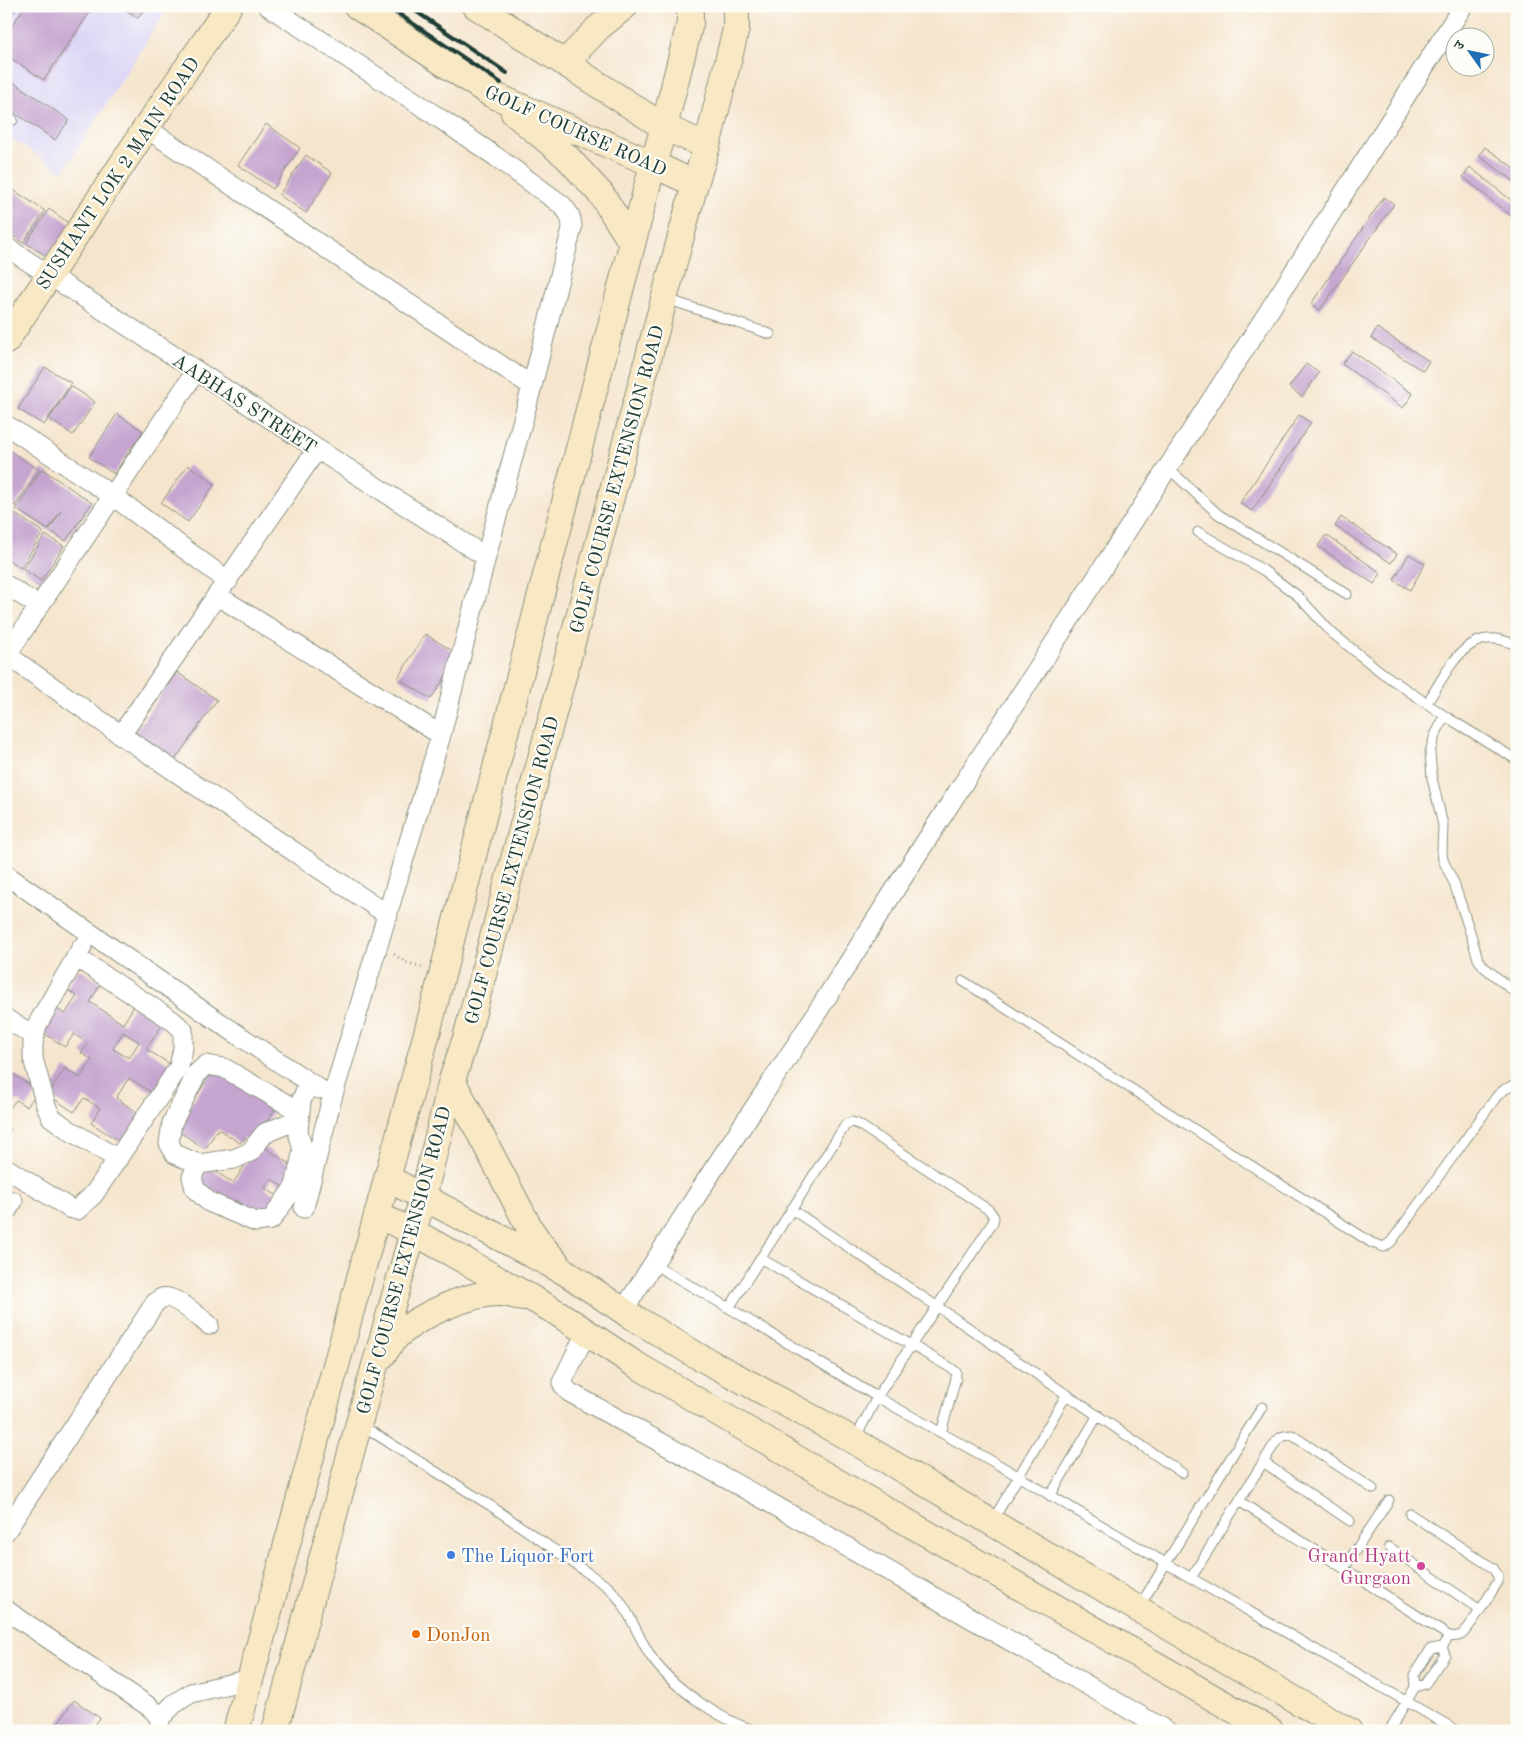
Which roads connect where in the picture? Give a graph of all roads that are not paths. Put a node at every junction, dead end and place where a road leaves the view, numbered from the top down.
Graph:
1 (229, 6) edge
2 (268, 6) edge
3 (357, 6) edge
4 (476, 6) edge
5 (625, 6) edge
6 (690, 6) edge
7 (736, 6) edge
8 (1463, 6) edge
9 (565, 63) junction
10 (491, 94) junction
11 (664, 127) junction
12 (146, 128) junction
13 (707, 146) junction
14 (653, 164) junction
15 (695, 184) junction
16 (632, 243) junction
17 (6, 247) edge
18 (50, 275) junction
19 (665, 298) junction
20 (770, 334) dead end
21 (6, 341) edge
22 (196, 371) junction
23 (532, 386) junction
24 (6, 425) edge
25 (317, 450) junction
26 (1168, 468) junction
27 (113, 496) junction
28 (1198, 532) dead end
29 (486, 556) junction
30 (6, 585) edge
31 (223, 588) junction
32 (1347, 594) dead end
33 (39, 606) junction
34 (1517, 646) edge
35 (7, 655) edge
36 (1427, 703) junction
37 (1445, 716) junction
38 (121, 735) junction
39 (441, 735) junction
40 (1517, 760) edge
41 (10, 885) edge
42 (388, 915) junction
43 (90, 933) junction
44 (76, 957) junction
45 (963, 981) dead end
46 (1517, 994) edge
47 (6, 1019) edge
48 (34, 1036) junction
49 (452, 1080) junction
50 (309, 1083) junction
51 (1517, 1084) edge
52 (332, 1098) junction
53 (300, 1115) junction
54 (118, 1159) junction
55 (198, 1164) junction
56 (6, 1168) edge
57 (387, 1178) junction
58 (423, 1197) junction
59 (304, 1208) dead end
60 (791, 1209) junction
61 (377, 1215) junction
62 (412, 1232) junction
63 (760, 1258) junction
64 (653, 1264) junction
65 (565, 1272) junction
66 (531, 1299) junction
67 (938, 1307) junction
68 (730, 1308) junction
69 (623, 1311) junction
70 (209, 1325) dead end
71 (586, 1333) junction
72 (912, 1345) junction
73 (375, 1365) junction
74 (760, 1389) junction
75 (1067, 1394) junction
76 (877, 1397) junction
77 (1262, 1407) dead end
78 (1098, 1415) junction
79 (359, 1424) junction
80 (739, 1424) junction
81 (941, 1433) junction
82 (854, 1441) junction
83 (1263, 1462) junction
84 (1182, 1473) dead end
85 (1018, 1476) junction
86 (1373, 1489) dead end
87 (1050, 1496) junction
88 (1389, 1500) dead end
89 (1239, 1501) junction
90 (1410, 1514) dead end
91 (1350, 1520) dead end
92 (991, 1522) junction
93 (6, 1531) edge
94 (1389, 1547) dead end
95 (1166, 1563) junction
96 (1344, 1568) junction
97 (1191, 1578) junction
98 (1138, 1609) junction
99 (6, 1610) edge
100 (1480, 1610) junction
101 (1449, 1636) junction
102 (1442, 1647) junction
103 (250, 1678) junction
104 (1416, 1687) junction
105 (1406, 1701) junction
106 (159, 1724) edge
107 (236, 1731) edge
108 (275, 1731) edge
109 (757, 1731) edge
110 (1167, 1731) edge
111 (1271, 1731) edge
112 (1349, 1731) edge
113 (1389, 1731) edge
114 (1458, 1731) edge

1 - 12 main road, SUSHANT LOK 2 MAIN ROAD
2 - 23 street
3 - 10 main road, GOLF COURSE ROAD
4 - 9 main road, GOLF COURSE ROAD
5 - 9 main road
6 - 11 main road, GOLF COURSE EXTENSION ROAD
7 - 13 main road, GOLF COURSE EXTENSION ROAD
8 - 26 street
9 - 11 main road, GOLF COURSE ROAD
10 - 14 main road, GOLF COURSE ROAD
10 - 16 main road
11 - 13 main road, GOLF COURSE ROAD
11 - 14 main road, GOLF COURSE EXTENSION ROAD
12 - 18 main road, SUSHANT LOK 2 MAIN ROAD
12 - 23 street
13 - 15 main road, GOLF COURSE EXTENSION ROAD
14 - 15 main road, GOLF COURSE ROAD
14 - 16 main road, GOLF COURSE EXTENSION ROAD
15 - 19 main road, GOLF COURSE EXTENSION ROAD
16 - 57 main road, GOLF COURSE EXTENSION ROAD
17 - 18 street, AABHAS STREET
18 - 21 main road, SUSHANT LOK 2 MAIN ROAD
18 - 22 street, AABHAS STREET
19 - 20 lane
19 - 49 main road, GOLF COURSE EXTENSION ROAD
22 - 25 street, AABHAS STREET
22 - 27 street
23 - 29 street
24 - 27 street
25 - 29 street, AABHAS STREET
25 - 31 street
26 - 32 lane
26 - 64 street
27 - 31 street
27 - 33 street
28 - 36 lane
29 - 39 street
30 - 33 street
31 - 38 street
31 - 39 street
33 - 35 street
34 - 36 lane
35 - 38 street
36 - 37 lane
37 - 40 lane
37 - 46 lane
38 - 42 street
39 - 42 street
41 - 43 street
42 - 52 street
43 - 44 street
43 - 50 street
44 - 48 street
44 - 54 street
45 - 51 lane
47 - 48 street
48 - 54 street
49 - 58 main road, GOLF COURSE EXTENSION ROAD
49 - 65 main road
50 - 52 street
50 - 53 street
52 - 59 street
53 - 55 street
53 - 55 street
53 - 55 street
54 - 56 street
57 - 58 main road
57 - 61 main road, GOLF COURSE EXTENSION ROAD
58 - 62 main road, GOLF COURSE EXTENSION ROAD
58 - 65 main road
60 - 63 lane
60 - 67 lane
60 - 67 lane
61 - 62 main road
61 - 103 main road, GOLF COURSE EXTENSION ROAD
62 - 66 main road
62 - 73 main road, GOLF COURSE EXTENSION ROAD
63 - 68 lane
63 - 72 lane
64 - 68 lane
64 - 69 street
65 - 69 main road
66 - 71 main road
66 - 73 main road
67 - 72 lane
67 - 75 lane
68 - 76 lane
69 - 74 main road
70 - 93 street
71 - 80 main road
71 - 110 street
72 - 76 lane
72 - 81 lane
73 - 79 main road, GOLF COURSE EXTENSION ROAD
74 - 80 main road
74 - 82 main road
75 - 78 lane
75 - 85 lane
76 - 81 lane
76 - 82 lane
77 - 95 lane
78 - 84 lane
78 - 87 lane
79 - 108 main road, GOLF COURSE EXTENSION ROAD
79 - 109 lane
80 - 111 main road
81 - 85 lane
82 - 92 main road
83 - 86 lane
83 - 89 lane
83 - 91 lane
85 - 87 lane
85 - 92 lane
87 - 95 lane
88 - 96 lane
89 - 96 lane
89 - 97 lane
90 - 100 lane
92 - 98 main road
94 - 100 lane
95 - 97 lane
95 - 98 lane
96 - 101 lane
97 - 105 lane
98 - 112 main road
99 - 106 street
100 - 101 lane
101 - 102 lane
102 - 104 lane
102 - 104 lane
103 - 106 street
103 - 107 main road, GOLF COURSE EXTENSION ROAD
104 - 105 lane
105 - 113 lane
105 - 114 lane

